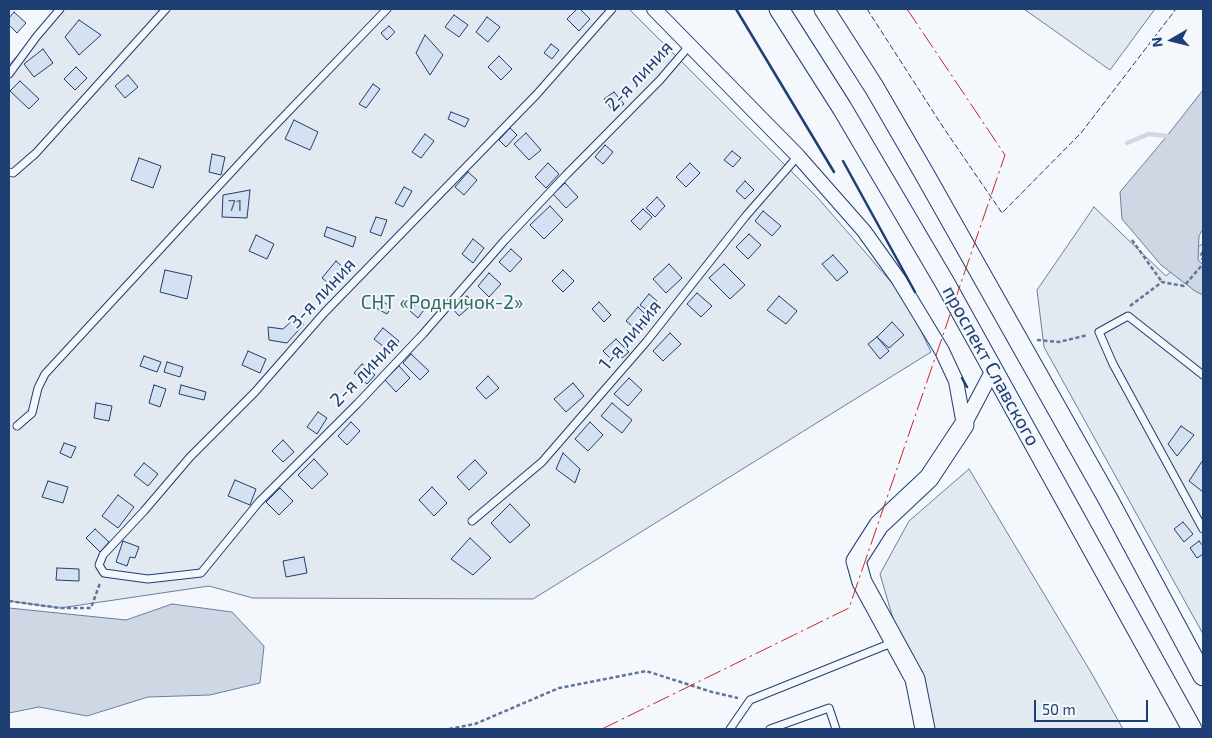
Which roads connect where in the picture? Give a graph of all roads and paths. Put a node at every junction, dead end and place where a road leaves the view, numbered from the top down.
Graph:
1 (60, 9) edge
2 (166, 9) edge
3 (387, 9) edge
4 (612, 9) edge
5 (654, 9) edge
6 (779, 9) edge
7 (824, 9) edge
8 (690, 46) junction
9 (9, 74) edge
10 (798, 156) junction
11 (9, 172) edge
12 (1132, 240) dead end
13 (1203, 252) edge
14 (1203, 260) edge
15 (1203, 264) edge
16 (1162, 282) junction
17 (1128, 316) junction
18 (1099, 332) junction
19 (1023, 348) junction
20 (993, 370) junction
21 (1203, 375) edge
22 (964, 425) junction
23 (17, 426) dead end
24 (472, 521) dead end
25 (1203, 529) edge
26 (104, 573) junction
27 (9, 601) edge
28 (894, 642) junction
29 (1203, 676) edge
30 (750, 700) junction
31 (449, 729) edge
32 (730, 729) edge
33 (770, 729) edge
34 (836, 729) edge
35 (925, 729) edge
36 (1192, 729) edge

1 - 9 lane
2 - 11 lane
3 - 23 lane
4 - 26 lane, 3-я линия
5 - 8 street
6 - 20 main road, проспект Славского
7 - 19 main road, проспект Славского
8 - 10 street
8 - 26 lane, 2-я линия
10 - 22 street
10 - 24 lane, 1-я линия
12 - 16 path
13 - 14 path
15 - 16 path
16 - 17 path
17 - 18 lane
17 - 21 lane
18 - 19 path
18 - 25 lane
19 - 29 main road, проспект Славского
20 - 22 street
20 - 36 main road, проспект Славского
22 - 28 main road
26 - 27 path
28 - 30 lane
28 - 35 main road
30 - 31 path
30 - 32 lane
33 - 34 lane

